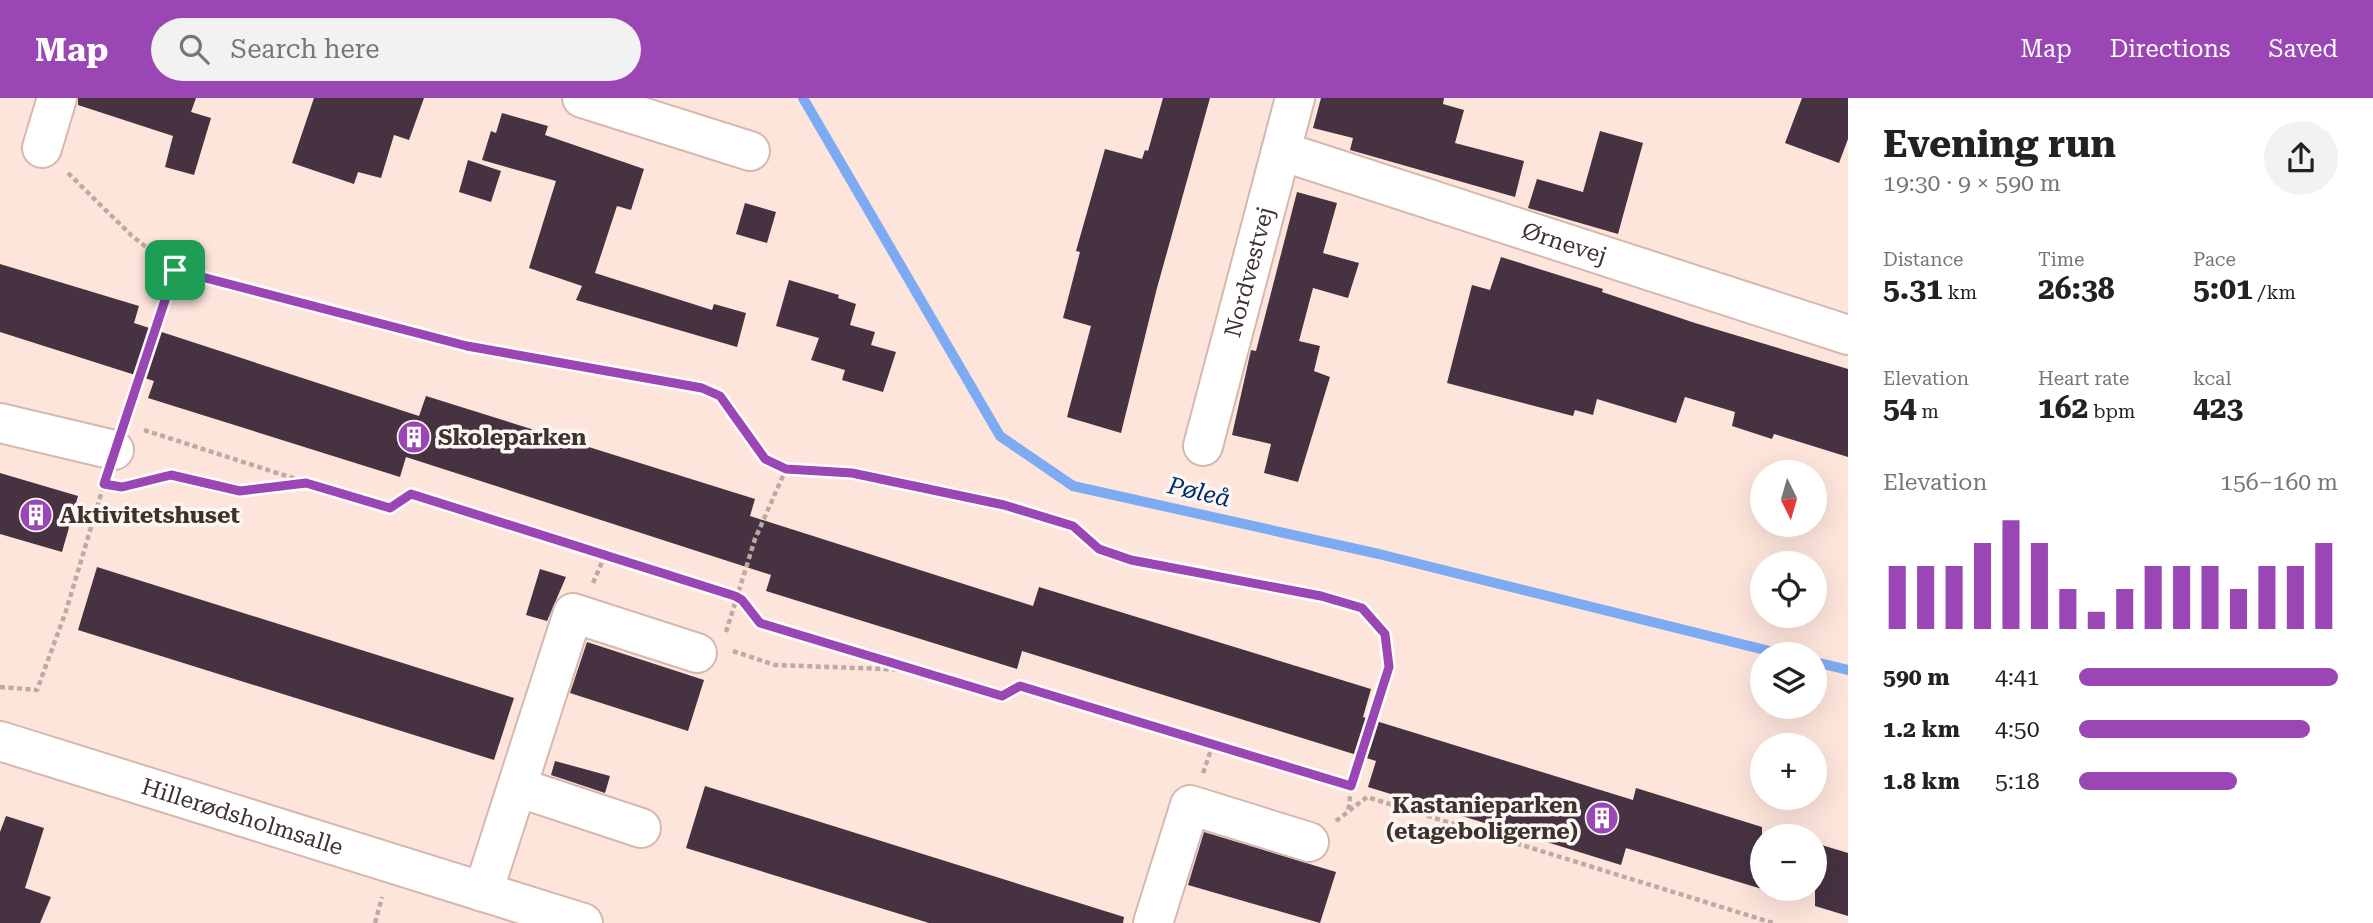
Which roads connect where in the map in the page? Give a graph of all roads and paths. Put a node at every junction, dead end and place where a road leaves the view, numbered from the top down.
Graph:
1 (57, 98) edge
2 (582, 98) edge
3 (1295, 98) edge
4 (41, 148) joint
5 (750, 150) dead end
6 (1281, 151) junction
7 (175, 270) junction
8 (1848, 335) edge
9 (0, 423) edge
10 (1203, 446) dead end
11 (114, 461) junction
12 (786, 469) junction
13 (306, 483) junction
14 (122, 487) dead end
15 (735, 596) junction
16 (710, 650) junction
17 (918, 670) junction
18 (0, 687) edge
19 (0, 741) edge
20 (1351, 786) junction
21 (517, 788) junction
22 (1348, 812) junction
23 (640, 828) dead end
24 (1309, 842) joint
25 (483, 892) junction
26 (1764, 922) edge
27 (583, 923) edge
28 (1153, 923) edge
29 (1773, 923) edge

1 - 4 street
2 - 5 street
3 - 6 street, Nordvestvej
4 - 7 path
6 - 8 street, Ørnevej
6 - 10 street, Nordvestvej
7 - 11 path
7 - 12 path
9 - 11 street
11 - 13 path
11 - 18 path
12 - 15 path
12 - 20 path
13 - 14 path
13 - 15 path
15 - 16 path
15 - 17 path
16 - 17 path
16 - 21 street
17 - 20 path
19 - 25 street, Hillerødsholmsalle
20 - 22 path
21 - 23 street
21 - 25 street
22 - 24 path
22 - 26 path
24 - 28 street
25 - 27 street, Hillerødsholmsalle
26 - 29 path

